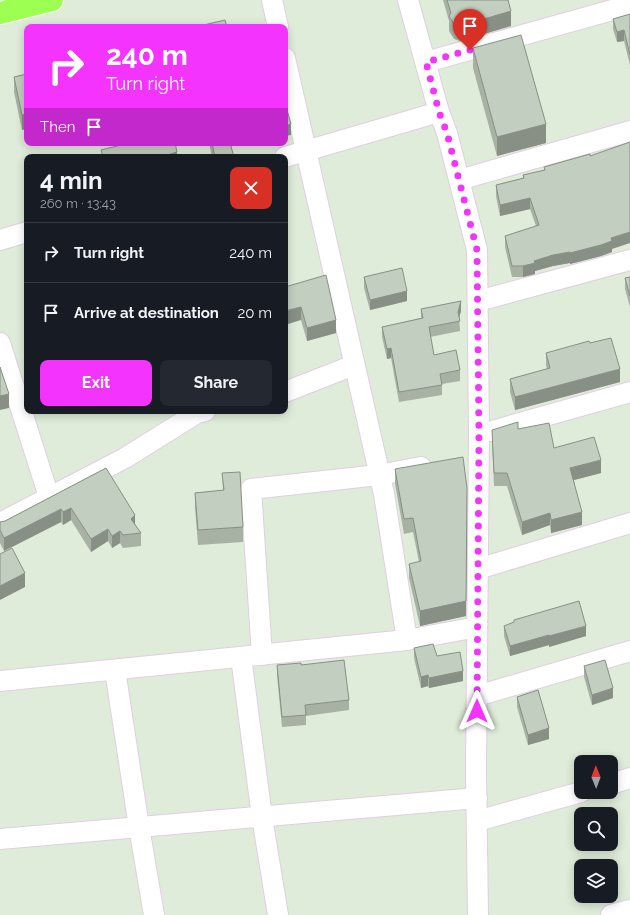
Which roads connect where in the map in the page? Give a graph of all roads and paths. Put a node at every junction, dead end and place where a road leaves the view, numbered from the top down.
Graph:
1 (52, 0) edge
2 (272, 0) edge
3 (408, 0) edge
4 (630, 5) edge
5 (0, 13) edge
6 (277, 24) edge
7 (426, 62) junction
8 (288, 71) edge
9 (439, 112) junction
10 (630, 131) edge
11 (306, 152) junction
12 (288, 157) edge
13 (459, 180) junction
14 (24, 233) edge
15 (0, 240) edge
16 (630, 260) edge
17 (478, 301) junction
18 (0, 343) edge
19 (354, 364) junction
20 (288, 391) edge
21 (630, 392) edge
22 (193, 414) edge
23 (173, 419) edge
24 (479, 434) junction
25 (440, 464) edge
26 (379, 475) junction
27 (50, 497) junction
28 (0, 523) edge
29 (630, 523) edge
30 (478, 569) junction
31 (477, 627) junction
32 (407, 640) junction
33 (630, 651) edge
34 (262, 655) junction
35 (241, 657) junction
36 (115, 670) junction
37 (0, 681) edge
38 (477, 696) junction
39 (630, 778) edge
40 (618, 782) edge
41 (574, 794) edge
42 (477, 798) junction
43 (262, 817) junction
44 (477, 821) junction
45 (139, 827) junction
46 (0, 839) edge
47 (630, 910) edge
48 (154, 915) edge
49 (278, 915) edge
50 (478, 915) edge
51 (611, 915) edge

1 - 5 highway
2 - 6 street
3 - 7 street
4 - 7 street
7 - 9 street
8 - 11 street
9 - 11 street
9 - 13 street
10 - 13 street
11 - 12 street
11 - 19 street
13 - 17 street
14 - 15 street
16 - 17 street
17 - 24 street
18 - 27 street
19 - 20 street
19 - 26 street
21 - 24 street
22 - 23 street
23 - 27 street
24 - 30 street
25 - 26 street
26 - 32 street
26 - 34 street
27 - 28 street
29 - 30 street
30 - 31 street
31 - 32 street
31 - 38 street
32 - 34 street
33 - 38 street
34 - 35 street
35 - 36 street
35 - 43 street
36 - 37 street
36 - 45 street
38 - 42 street
39 - 40 street
41 - 44 street
42 - 43 street
42 - 44 street
43 - 45 street
43 - 49 street
44 - 50 street
45 - 46 street
45 - 48 street
47 - 51 street

